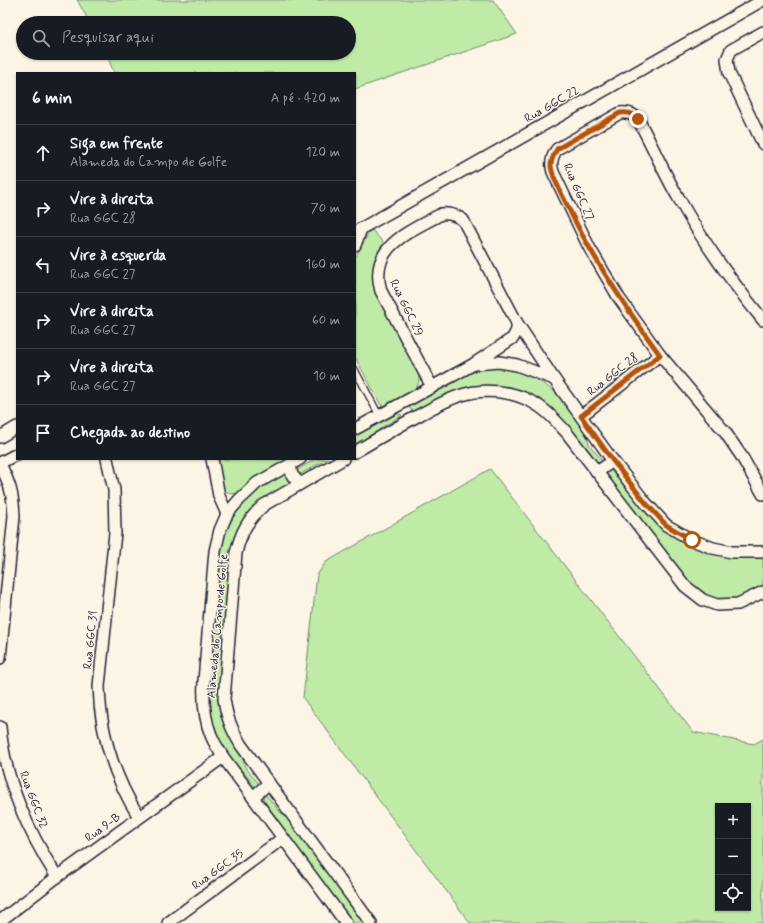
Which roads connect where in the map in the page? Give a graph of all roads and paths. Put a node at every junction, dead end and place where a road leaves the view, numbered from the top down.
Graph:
1 (763, 0) edge
2 (763, 32) edge
3 (763, 144) edge
4 (358, 230) edge
5 (356, 240) edge
6 (763, 320) edge
7 (517, 323) junction
8 (660, 355) junction
9 (474, 364) junction
10 (356, 372) edge
11 (554, 380) junction
12 (432, 387) junction
13 (398, 404) junction
14 (379, 415) junction
15 (581, 416) junction
16 (408, 421) junction
17 (358, 424) edge
18 (16, 428) edge
19 (0, 437) edge
20 (356, 451) edge
21 (16, 455) edge
22 (107, 460) edge
23 (212, 460) edge
24 (298, 460) edge
25 (341, 460) edge
26 (613, 461) junction
27 (0, 464) edge
28 (290, 465) junction
29 (597, 472) junction
30 (300, 484) junction
31 (763, 494) edge
32 (227, 514) junction
33 (763, 552) edge
34 (763, 592) edge
35 (0, 658) edge
36 (0, 727) edge
37 (223, 758) junction
38 (269, 783) junction
39 (253, 797) junction
40 (139, 817) junction
41 (283, 838) junction
42 (57, 877) junction
43 (0, 921) edge
44 (343, 922) edge
45 (168, 923) edge
46 (371, 923) edge

1 - 4 street, Rua GGC 22
2 - 3 street
4 - 5 street
6 - 8 street, Rua GGC 27
7 - 9 street
7 - 11 street, Rua GGC 29
7 - 12 street, Rua GGC 29
8 - 15 street, Rua GGC 28
8 - 31 street, Rua GGC 27
9 - 11 street
9 - 12 street
10 - 14 lane
11 - 15 street
12 - 13 street
13 - 14 street
13 - 16 street
14 - 17 street
15 - 26 street
16 - 20 street
16 - 29 street
18 - 19 street
21 - 27 street
22 - 40 street, Rua GGC 31
23 - 32 street
24 - 28 street, Alameda do Campo de Golfe
25 - 30 street, Alameda do Campo de Golfe
26 - 29 street
26 - 33 street
27 - 35 street
28 - 30 street
28 - 32 street, Alameda do Campo de Golfe
29 - 34 street
30 - 38 street, Alameda do Campo de Golfe
32 - 37 street, Alameda do Campo de Golfe
36 - 42 street, Rua GGC 32
37 - 39 street, Alameda do Campo de Golfe
37 - 40 street, Rua 9-B
38 - 39 street
38 - 46 street, Alameda do Campo de Golfe
39 - 41 street, Alameda do Campo de Golfe
40 - 42 street, Rua 9-B
41 - 44 street, Alameda do Campo de Golfe
41 - 45 street, Rua GGC 35
42 - 43 street, Rua 9-B

